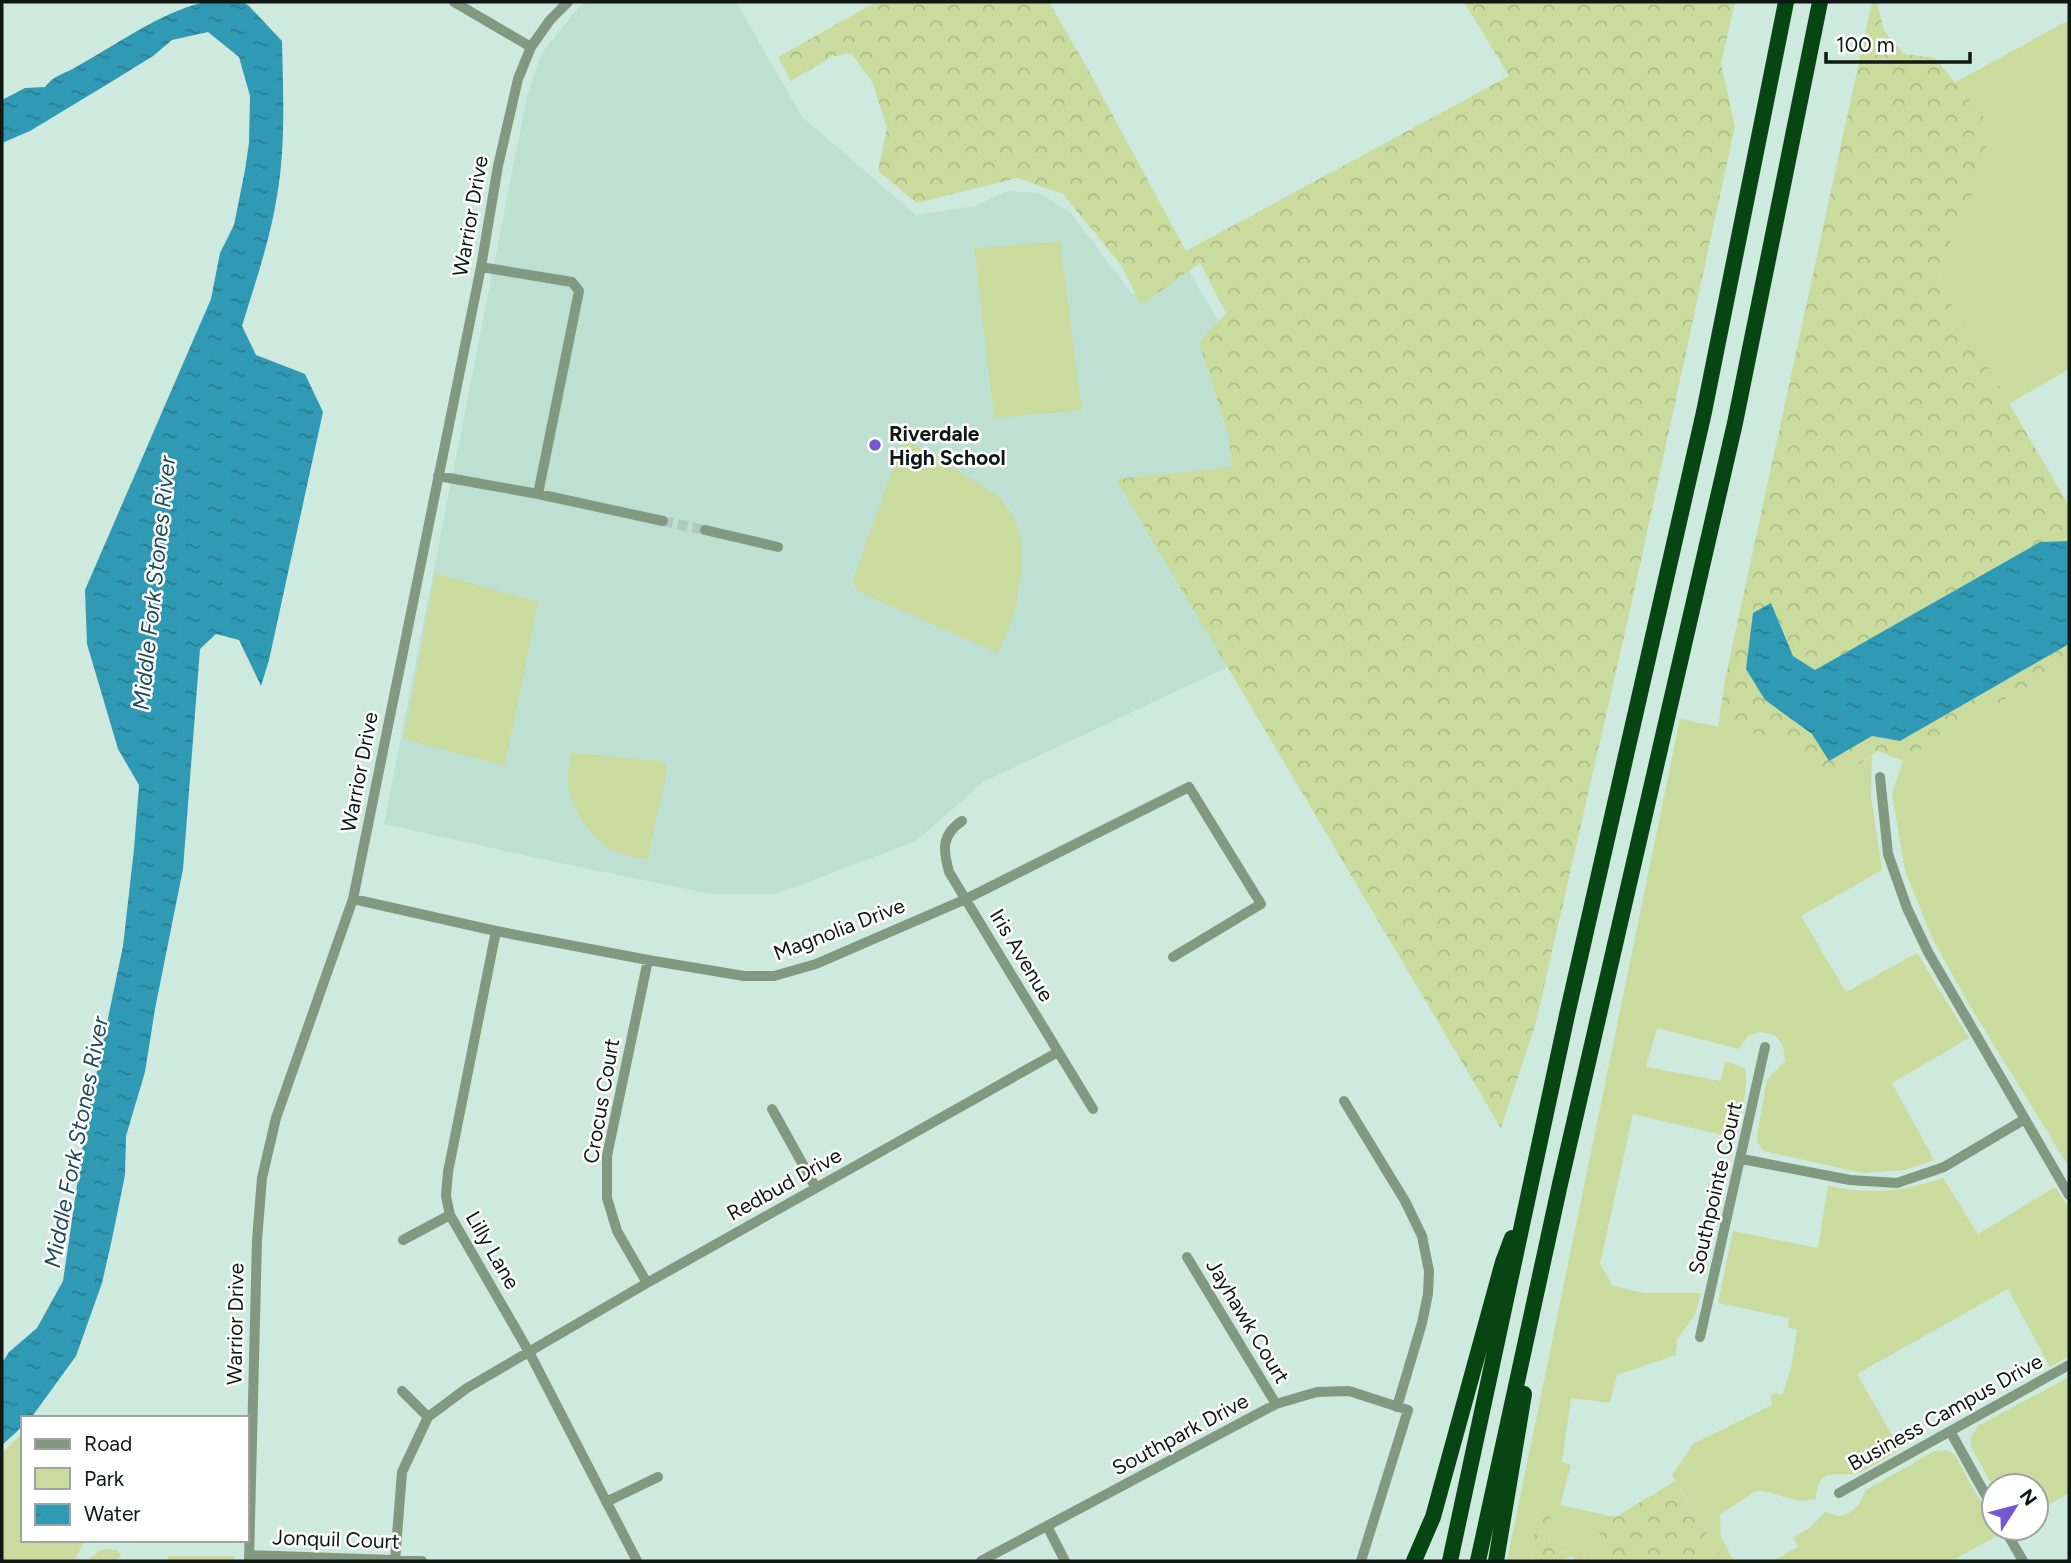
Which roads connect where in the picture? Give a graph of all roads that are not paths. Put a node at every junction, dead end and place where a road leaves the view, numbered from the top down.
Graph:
1 (454, 2) edge
2 (568, 2) edge
3 (1786, 2) edge
4 (1820, 2) edge
5 (531, 47) junction
6 (481, 267) junction
7 (438, 476) junction
8 (538, 494) junction
9 (663, 521) tunnel mouth
10 (705, 530) tunnel mouth
11 (778, 547) dead end
12 (1880, 776) dead end
13 (962, 821) dead end
14 (353, 899) junction
15 (966, 899) junction
16 (496, 931) junction
17 (1173, 957) dead end
18 (648, 960) junction
19 (1765, 1047) dead end
20 (1058, 1052) junction
21 (1345, 1101) dead end
22 (772, 1109) dead end
23 (1093, 1109) dead end
24 (2025, 1119) junction
25 (1742, 1159) junction
26 (1532, 1183) junction
27 (1559, 1184) junction
28 (816, 1188) junction
29 (2069, 1195) edge
30 (450, 1215) junction
31 (403, 1240) dead end
32 (1187, 1257) dead end
33 (648, 1283) junction
34 (1700, 1337) dead end
35 (529, 1352) junction
36 (2069, 1365) edge
37 (402, 1391) dead end
38 (1276, 1404) junction
39 (1403, 1409) junction
40 (428, 1417) junction
41 (1950, 1431) junction
42 (658, 1477) dead end
43 (1980, 1485) edge
44 (1839, 1493) dead end
45 (606, 1502) junction
46 (1047, 1526) junction
47 (2012, 1542) edge
48 (249, 1558) edge
49 (395, 1560) edge
50 (422, 1561) edge
51 (637, 1561) edge
52 (981, 1561) edge
53 (1065, 1561) edge
54 (1361, 1561) edge
55 (1414, 1561) edge
56 (1450, 1561) edge
57 (1478, 1561) edge
58 (1496, 1561) edge
59 (2023, 1561) edge

1 - 5 street
2 - 5 street, Warrior Drive
3 - 26 highway
4 - 27 highway
5 - 6 street, Warrior Drive
6 - 7 street, Warrior Drive
6 - 8 street
7 - 8 street
7 - 14 street, Warrior Drive
8 - 9 street
10 - 11 street
12 - 24 street
13 - 15 street, Iris Avenue
14 - 16 street, Magnolia Drive
14 - 48 street, Warrior Drive
15 - 17 street, Magnolia Drive
15 - 18 street, Magnolia Drive
15 - 20 street, Iris Avenue
16 - 18 street, Magnolia Drive
16 - 30 street, Lilly Lane
18 - 33 street, Crocus Court
19 - 25 street, Southpointe Court
20 - 23 street, Iris Avenue
20 - 28 street, Redbud Drive
21 - 39 street
22 - 28 street
24 - 25 street
24 - 29 street
25 - 34 street, Southpointe Court
26 - 55 highway
26 - 56 highway
27 - 57 highway
27 - 58 highway
28 - 33 street, Redbud Drive
30 - 31 street
30 - 35 street, Lilly Lane
32 - 38 street, Jayhawk Court
33 - 35 street, Redbud Drive
35 - 40 street, Redbud Drive
35 - 45 street, Lilly Lane
36 - 41 street, Business Campus Drive
37 - 40 street
38 - 39 street, Southpark Drive
38 - 46 street, Southpark Drive
39 - 54 street
40 - 49 street
41 - 43 street
41 - 44 street, Business Campus Drive
42 - 45 street
45 - 51 street, Lilly Lane
46 - 52 street, Southpark Drive
46 - 53 street
47 - 59 street
48 - 49 street, Jonquil Court
49 - 50 street, Jonquil Court

